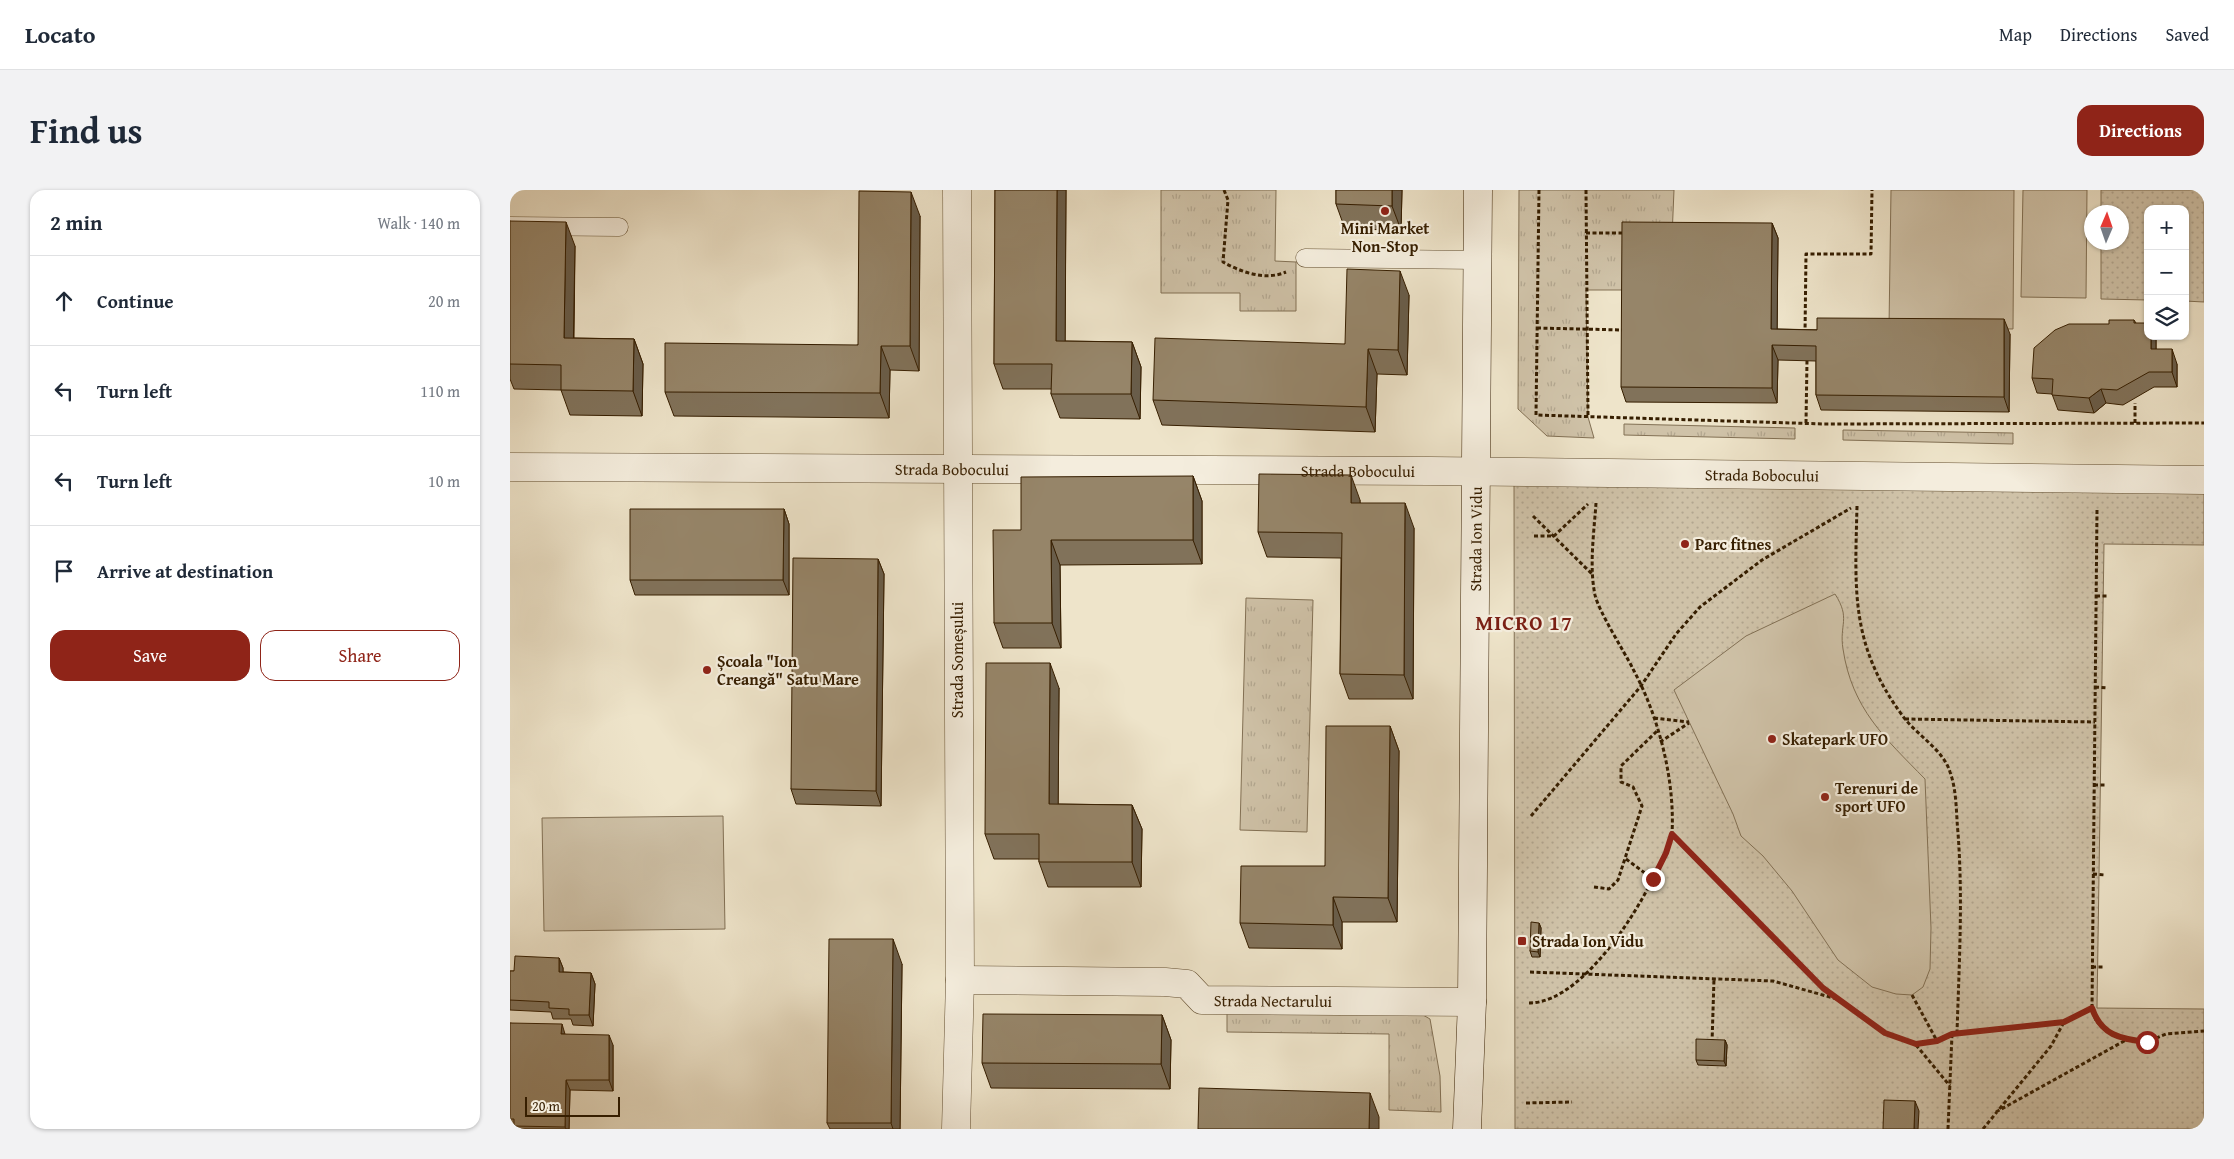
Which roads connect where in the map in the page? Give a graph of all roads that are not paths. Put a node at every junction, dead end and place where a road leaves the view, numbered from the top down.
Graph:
1 (957, 190) edge
2 (1478, 190) edge
3 (510, 226) edge
4 (619, 227) dead end
5 (1305, 258) dead end
6 (1477, 260) junction
7 (510, 467) edge
8 (956, 467) junction
9 (1477, 471) junction
10 (2204, 480) edge
11 (960, 980) junction
12 (1472, 1002) junction
13 (956, 1129) edge
14 (1466, 1129) edge

1 - 8 street, Strada Someșului
2 - 6 street, Strada Ion Vidu
3 - 4 lane
5 - 6 lane
6 - 9 street, Strada Ion Vidu
7 - 8 street, Strada Bobocului
8 - 9 street, Strada Bobocului
8 - 11 street, Strada Someșului
9 - 10 street, Strada Bobocului
9 - 12 street, Strada Ion Vidu
11 - 12 street, Strada Nectarului
11 - 13 street, Strada Someșului
12 - 14 street, Strada Ion Vidu

